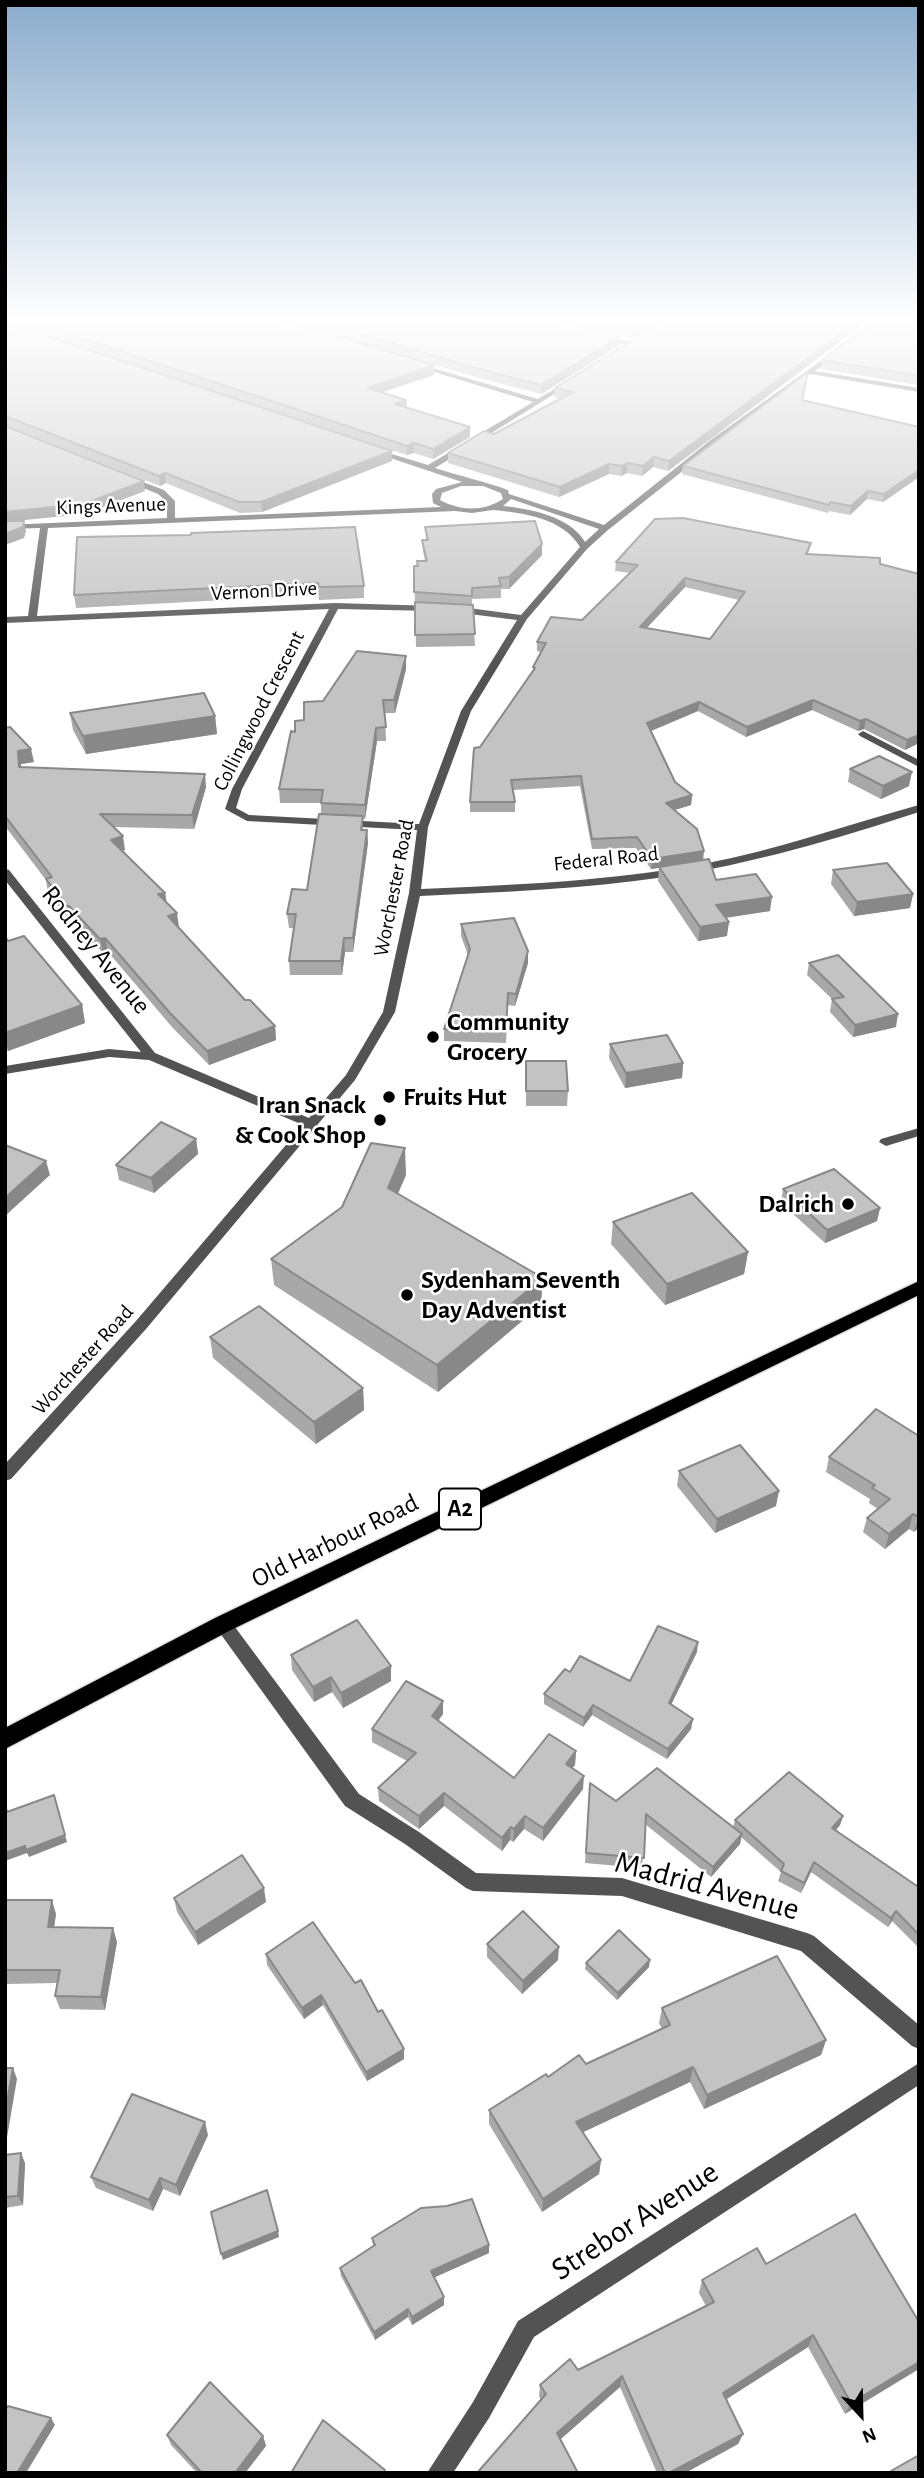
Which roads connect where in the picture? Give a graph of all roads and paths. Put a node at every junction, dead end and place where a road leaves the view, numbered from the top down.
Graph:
1 (489, 433) edge
2 (727, 433) edge
3 (363, 446) edge
4 (432, 469) junction
5 (122, 476) edge
6 (473, 483) junction
7 (437, 493) junction
8 (508, 496) junction
9 (493, 508) junction
10 (454, 509) junction
11 (386, 513) junction
12 (171, 522) junction
13 (44, 526) junction
14 (5, 527) edge
15 (605, 528) junction
16 (584, 547) junction
17 (335, 606) junction
18 (523, 618) junction
19 (32, 619) junction
20 (5, 620) edge
21 (863, 734) edge
22 (919, 764) edge
23 (919, 808) edge
24 (423, 827) junction
25 (5, 872) edge
26 (415, 893) junction
27 (151, 1056) junction
28 (5, 1070) edge
29 (310, 1123) junction
30 (919, 1132) edge
31 (886, 1142) dead end
32 (919, 1287) edge
33 (5, 1475) edge
34 (223, 1624) junction
35 (5, 1739) edge
36 (919, 2039) edge
37 (919, 2073) edge
38 (439, 2473) edge

1 - 4 street
2 - 15 street, Worchester Road
3 - 4 street
4 - 6 street
4 - 7 street
5 - 12 street
6 - 7 street, Kings Avenue
6 - 8 street
7 - 10 street
7 - 11 street, Kings Avenue
8 - 9 street
8 - 15 street
9 - 10 street, Kings Avenue
9 - 16 street, Kings Avenue
10 - 11 street, Kings Avenue
11 - 12 street, Kings Avenue
12 - 13 street, Kings Avenue
13 - 14 street, Kings Avenue
13 - 19 street
15 - 16 street, Worchester Road
16 - 18 street, Worchester Road
17 - 18 street, Vernon Drive
17 - 19 street, Vernon Drive
17 - 24 street, Collingwood Crescent
18 - 24 street, Worchester Road
19 - 20 street, Vernon Drive
21 - 22 street
23 - 26 street, Federal Road
24 - 26 street, Worchester Road
25 - 27 street, Rodney Avenue
26 - 29 street, Worchester Road
27 - 28 street
27 - 29 street
29 - 33 street, Worchester Road
30 - 31 street
32 - 34 main road, Old Harbour Road / A2
34 - 35 main road, Old Harbour Road / A2
34 - 36 street, Madrid Avenue
37 - 38 street, Strebor Avenue

